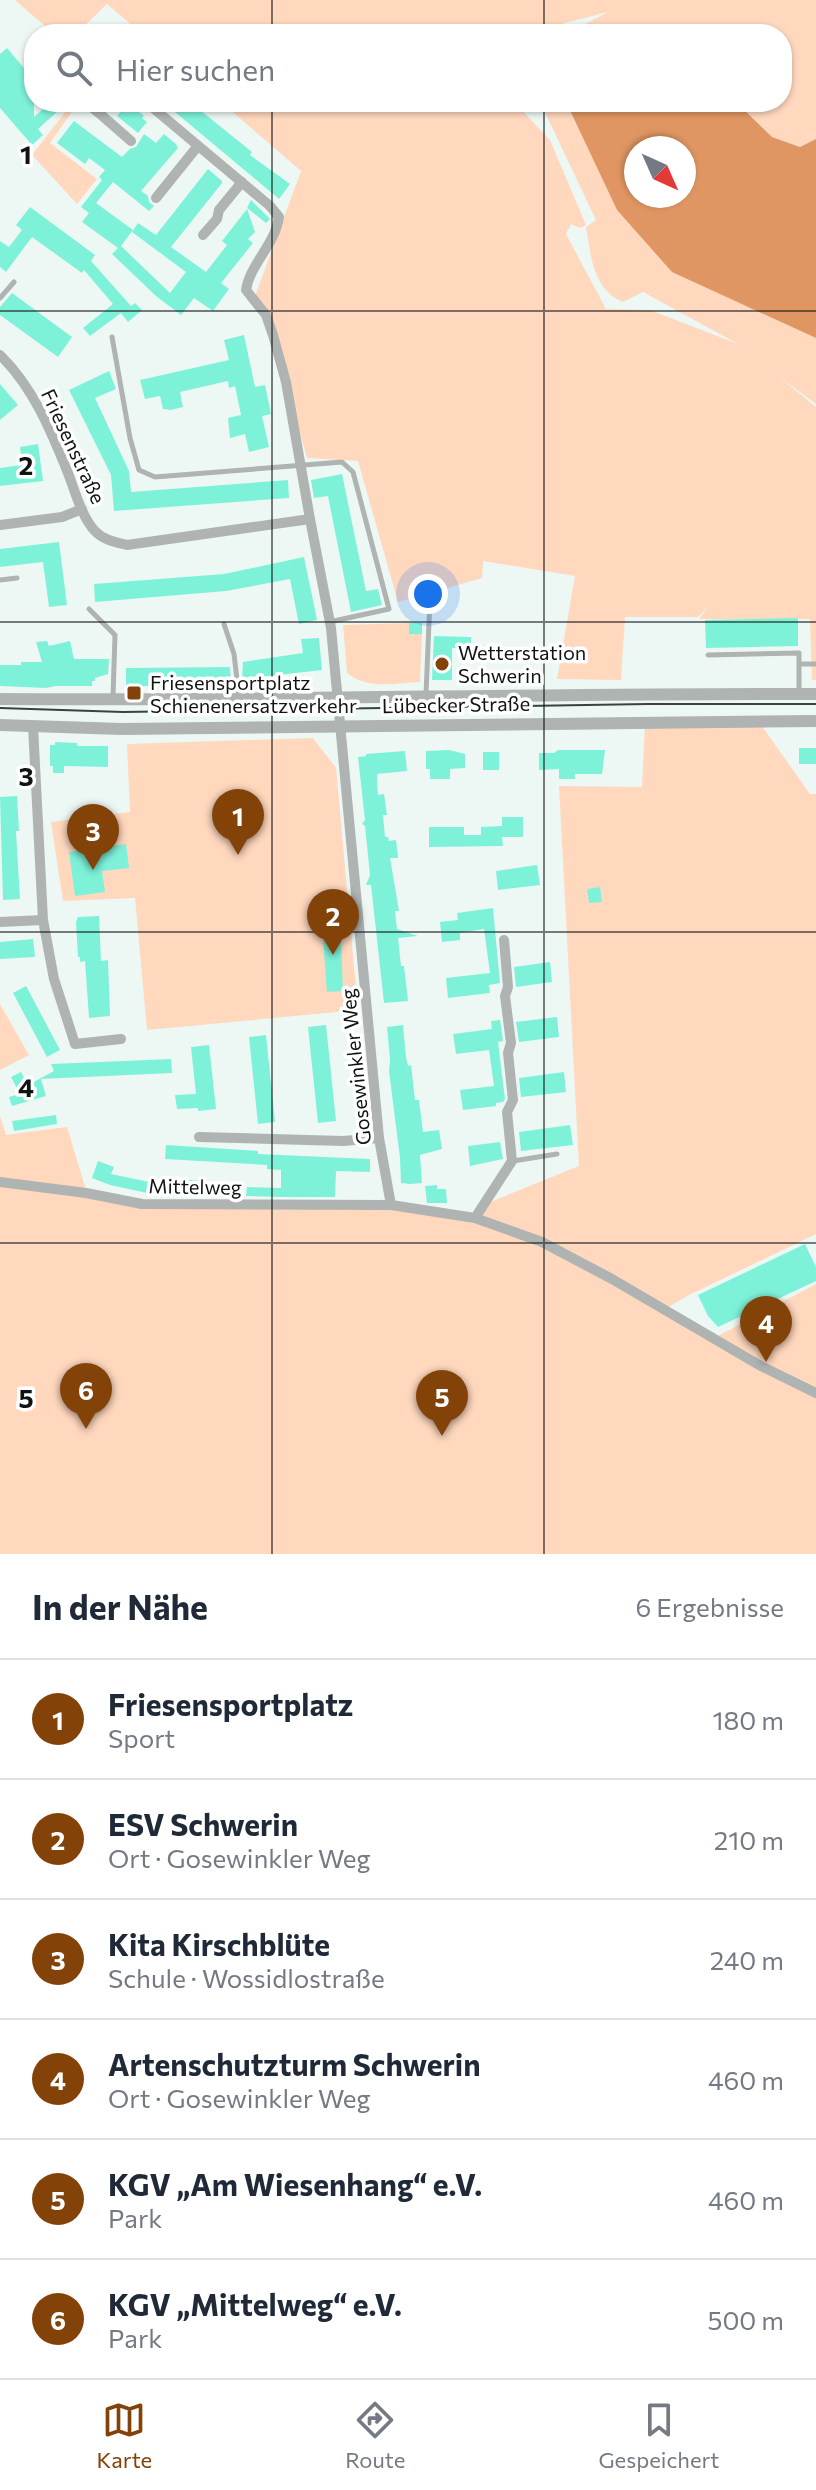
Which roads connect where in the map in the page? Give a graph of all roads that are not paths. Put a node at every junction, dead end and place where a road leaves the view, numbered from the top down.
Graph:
1 (157, 112) edge
2 (99, 113) edge
3 (131, 141) dead end
4 (197, 147) junction
5 (242, 182) junction
6 (156, 198) dead end
7 (203, 235) dead end
8 (14, 282) dead end
9 (0, 298) edge
10 (112, 337) dead end
11 (0, 355) edge
12 (301, 465) junction
13 (82, 509) junction
14 (310, 519) junction
15 (0, 525) edge
16 (17, 578) dead end
17 (0, 580) edge
18 (430, 599) dead end
19 (89, 609) dead end
20 (329, 622) junction
21 (224, 624) dead end
22 (708, 655) dead end
23 (799, 664) junction
24 (816, 664) edge
25 (799, 694) junction
26 (816, 694) edge
27 (426, 697) junction
28 (239, 698) junction
29 (336, 698) junction
30 (0, 699) edge
31 (112, 700) junction
32 (816, 721) edge
33 (0, 725) edge
34 (33, 726) junction
35 (339, 726) junction
36 (43, 920) junction
37 (0, 922) edge
38 (504, 940) dead end
39 (121, 1039) dead end
40 (199, 1137) dead end
41 (379, 1138) junction
42 (557, 1154) dead end
43 (512, 1161) junction
44 (0, 1182) edge
45 (391, 1205) junction
46 (475, 1218) junction
47 (816, 1393) edge

1 - 4 street
2 - 3 street
4 - 5 street
4 - 6 street
5 - 7 street
5 - 12 street
8 - 9 lane
10 - 12 lane
11 - 13 street, Friesenstraße
12 - 14 street
12 - 20 lane
13 - 14 street, Friesenstraße
13 - 15 street
14 - 20 street
16 - 17 lane
18 - 27 lane
19 - 31 lane
20 - 29 street
21 - 28 lane
22 - 23 lane
23 - 24 lane
23 - 25 lane
25 - 26 street, Lübecker Straße
25 - 27 street, Lübecker Straße
27 - 29 street, Lübecker Straße
28 - 29 street, Lübecker Straße
28 - 31 street, Lübecker Straße
29 - 35 street, Gosewinkler Weg
30 - 31 street, Lübecker Straße
32 - 35 street, Lübecker Straße
33 - 34 street, Lübecker Straße
34 - 35 street, Lübecker Straße
34 - 36 street
35 - 41 street, Gosewinkler Weg
36 - 37 street
36 - 39 street
38 - 43 street
40 - 41 street
41 - 45 street, Gosewinkler Weg
42 - 43 lane
43 - 46 street
44 - 45 street, Mittelweg
45 - 46 street
46 - 47 street

